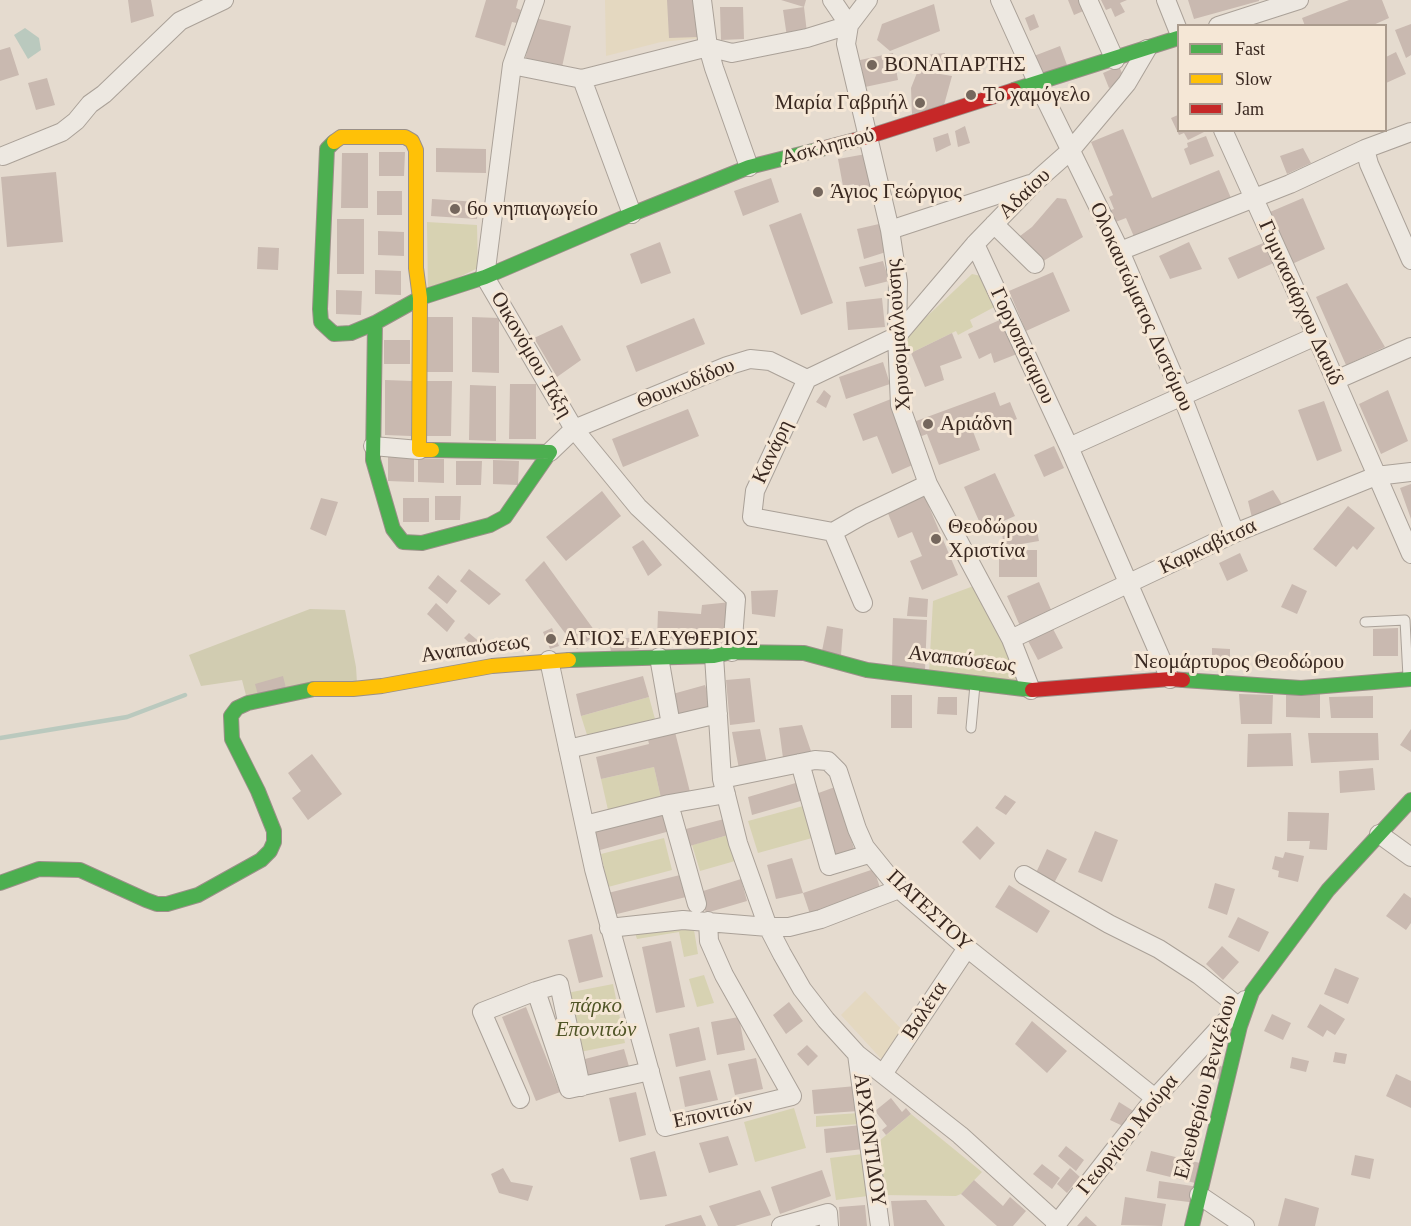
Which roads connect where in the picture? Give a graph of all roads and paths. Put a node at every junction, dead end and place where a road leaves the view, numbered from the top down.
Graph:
1 (224, 0) edge
2 (535, 0) edge
3 (702, 0) edge
4 (832, 0) edge
5 (868, 0) edge
6 (1000, 0) edge
7 (1088, 0) edge
8 (1166, 0) edge
9 (1299, 0) edge
10 (1224, 24) edge
11 (849, 25) junction
12 (1177, 25) edge
13 (1177, 39) edge
14 (708, 47) junction
15 (1146, 49) junction
16 (1115, 60) junction
17 (512, 65) junction
18 (582, 80) junction
19 (1038, 84) junction
20 (1223, 132) edge
21 (1411, 132) edge
22 (867, 137) junction
23 (1365, 150) junction
24 (1071, 151) junction
25 (3, 156) dead end
26 (749, 166) junction
27 (1035, 182) junction
28 (1252, 197) junction
29 (633, 214) junction
30 (994, 224) junction
31 (890, 230) junction
32 (975, 244) junction
33 (1120, 251) junction
34 (1411, 260) edge
35 (1035, 264) dead end
36 (485, 277) junction
37 (420, 298) junction
38 (375, 323) junction
39 (897, 336) junction
40 (1316, 336) junction
41 (1411, 347) edge
42 (807, 379) junction
43 (1336, 380) junction
44 (1182, 396) junction
45 (574, 429) junction
46 (374, 446) junction
47 (1069, 447) junction
48 (419, 450) junction
49 (550, 452) junction
50 (1411, 472) edge
51 (1376, 476) junction
52 (928, 484) junction
53 (833, 532) junction
54 (1235, 533) junction
55 (1411, 554) edge
56 (1128, 585) junction
57 (863, 603) dead end
58 (1365, 622) dead end
59 (1011, 639) junction
60 (732, 652) junction
61 (714, 656) junction
62 (659, 657) junction
63 (549, 660) junction
64 (1170, 680) junction
65 (1409, 680) edge
66 (975, 683) junction
67 (1031, 690) junction
68 (718, 714) junction
69 (671, 725) junction
70 (971, 728) dead end
71 (568, 749) junction
72 (800, 763) junction
73 (724, 787) junction
74 (1411, 800) edge
75 (669, 804) junction
76 (585, 825) junction
77 (1379, 834) junction
78 (869, 854) junction
79 (1411, 858) edge
80 (1024, 875) dead end
81 (0, 883) edge
82 (899, 888) junction
83 (697, 904) dead end
84 (708, 921) junction
85 (768, 927) junction
86 (609, 928) junction
87 (967, 948) junction
88 (536, 991) junction
89 (1252, 992) junction
90 (1239, 1007) junction
91 (1206, 1042) junction
92 (1234, 1048) junction
93 (857, 1054) junction
94 (650, 1071) junction
95 (883, 1074) junction
96 (580, 1087) junction
97 (1155, 1098) junction
98 (520, 1099) dead end
99 (1199, 1195) junction
100 (828, 1220) edge
101 (1056, 1225) edge
102 (781, 1226) edge
103 (880, 1226) edge
104 (1192, 1226) edge
105 (1245, 1226) edge

1 - 25 street
2 - 17 street, Οικονόμου Τάξη
3 - 14 street
4 - 11 street
5 - 11 street
6 - 19 street, Ολοκαυτώματος Διστόμου
7 - 16 street
8 - 12 street
9 - 10 street
11 - 14 street
11 - 22 street, Χρυσομαλλούσης
13 - 15 street, Ασκληπιού
14 - 18 street
14 - 26 street
15 - 16 street, Ασκληπιού
15 - 24 street, Αδαίου
16 - 19 street, Ασκληπιού
17 - 18 street
17 - 36 street, Οικονόμου Τάξη
18 - 29 street
19 - 22 street, Ασκληπιού
19 - 24 street, Ολοκαυτώματος Διστόμου
20 - 28 street, Γυμνασιάρχου Δαυίδ
21 - 23 street
22 - 26 street, Ασκληπιού
22 - 31 street, Χρυσομαλλούσης
23 - 28 street
23 - 34 street
24 - 27 street, Αδαίου
24 - 33 street, Ολοκαυτώματος Διστόμου
26 - 29 street, Ασκληπιού
27 - 30 street, Αδαίου
27 - 31 street
28 - 33 street
28 - 40 street, Γυμνασιάρχου Δαυίδ
29 - 36 street, Ασκληπιού
30 - 32 street, Αδαίου
30 - 35 street
31 - 39 street, Χρυσομαλλούσης
32 - 39 street, Αδαίου
32 - 47 street, Γοργοπόταμου
33 - 44 street, Ολοκαυτώματος Διστόμου
36 - 37 street, Ασκληπιού
36 - 45 street, Οικονόμου Τάξη
37 - 38 street, Ασκληπιού
37 - 38 street, Ασκληπιού
37 - 48 street
38 - 46 street
39 - 42 street
39 - 52 street, Χρυσομαλλούσης
40 - 43 street, Γυμνασιάρχου Δαυίδ
40 - 44 street
41 - 43 street
42 - 45 street, Θουκυδίδου
42 - 53 street, Κανάρη
43 - 51 street, Γυμνασιάρχου Δαυίδ
44 - 47 street
44 - 54 street, Ολοκαυτώματος Διστόμου
45 - 49 street
45 - 60 street, Οικονόμου Τάξη
46 - 48 street
46 - 49 street
47 - 56 street, Γοργοπόταμου
48 - 49 street
50 - 51 street, Καρκαβίτσα
51 - 54 street, Καρκαβίτσα
51 - 55 street, Γυμνασιάρχου Δαυίδ
52 - 53 street
52 - 59 street, Χρυσομαλλούσης
53 - 57 street
54 - 56 street, Καρκαβίτσα
56 - 59 street, Καρκαβίτσα
56 - 64 street, Γοργοπόταμου
58 - 65 lane
59 - 67 street, Χρυσομαλλούσης
60 - 61 street, Αναπαύσεως
60 - 66 street, Αναπαύσεως
61 - 62 street, Αναπαύσεως
61 - 68 street
62 - 63 street, Αναπαύσεως
62 - 69 street
63 - 71 street, Επονιτών
63 - 81 street, Αναπαύσεως
64 - 65 street, Νεομάρτυρος Θεοδώρου
64 - 67 street, Νεομάρτυρος Θεοδώρου
66 - 67 street, Αναπαύσεως
66 - 70 lane
68 - 69 street
68 - 73 street
69 - 71 street
71 - 76 street, Επονιτών
72 - 73 street, ΠΑΤΕΣΤΟΥ
72 - 78 street, ΠΑΤΕΣΤΟΥ
72 - 78 street
73 - 75 street, ΠΑΤΕΣΤΟΥ
73 - 85 street
74 - 77 street, Ελευθερίου Βενιζέλου
75 - 76 street, ΠΑΤΕΣΤΟΥ
75 - 83 street
76 - 86 street, Επονιτών
77 - 79 street
77 - 89 street, Ελευθερίου Βενιζέλου
78 - 82 street, ΠΑΤΕΣΤΟΥ
80 - 90 street
82 - 85 street
82 - 87 street, ΠΑΤΕΣΤΟΥ
84 - 85 street
84 - 86 street
84 - 94 street, Επονιτών
85 - 93 street
86 - 94 street, Επονιτών
87 - 95 street, Βαλέτα
87 - 97 street, ΠΑΤΕΣΤΟΥ
88 - 96 street
88 - 96 street
88 - 98 street
89 - 90 street, Γεωργίου Μούρα
89 - 92 street, Ελευθερίου Βενιζέλου
90 - 91 street, Γεωργίου Μούρα
91 - 92 street
91 - 97 street, Γεωργίου Μούρα
92 - 99 street, Ελευθερίου Βενιζέλου
93 - 95 street
93 - 103 street, ΑΡΧΟΝΤΙΔΟΥ
94 - 96 street
95 - 101 street
97 - 101 street, Γεωργίου Μούρα
99 - 104 street, Ελευθερίου Βενιζέλου
99 - 105 street
100 - 102 street

